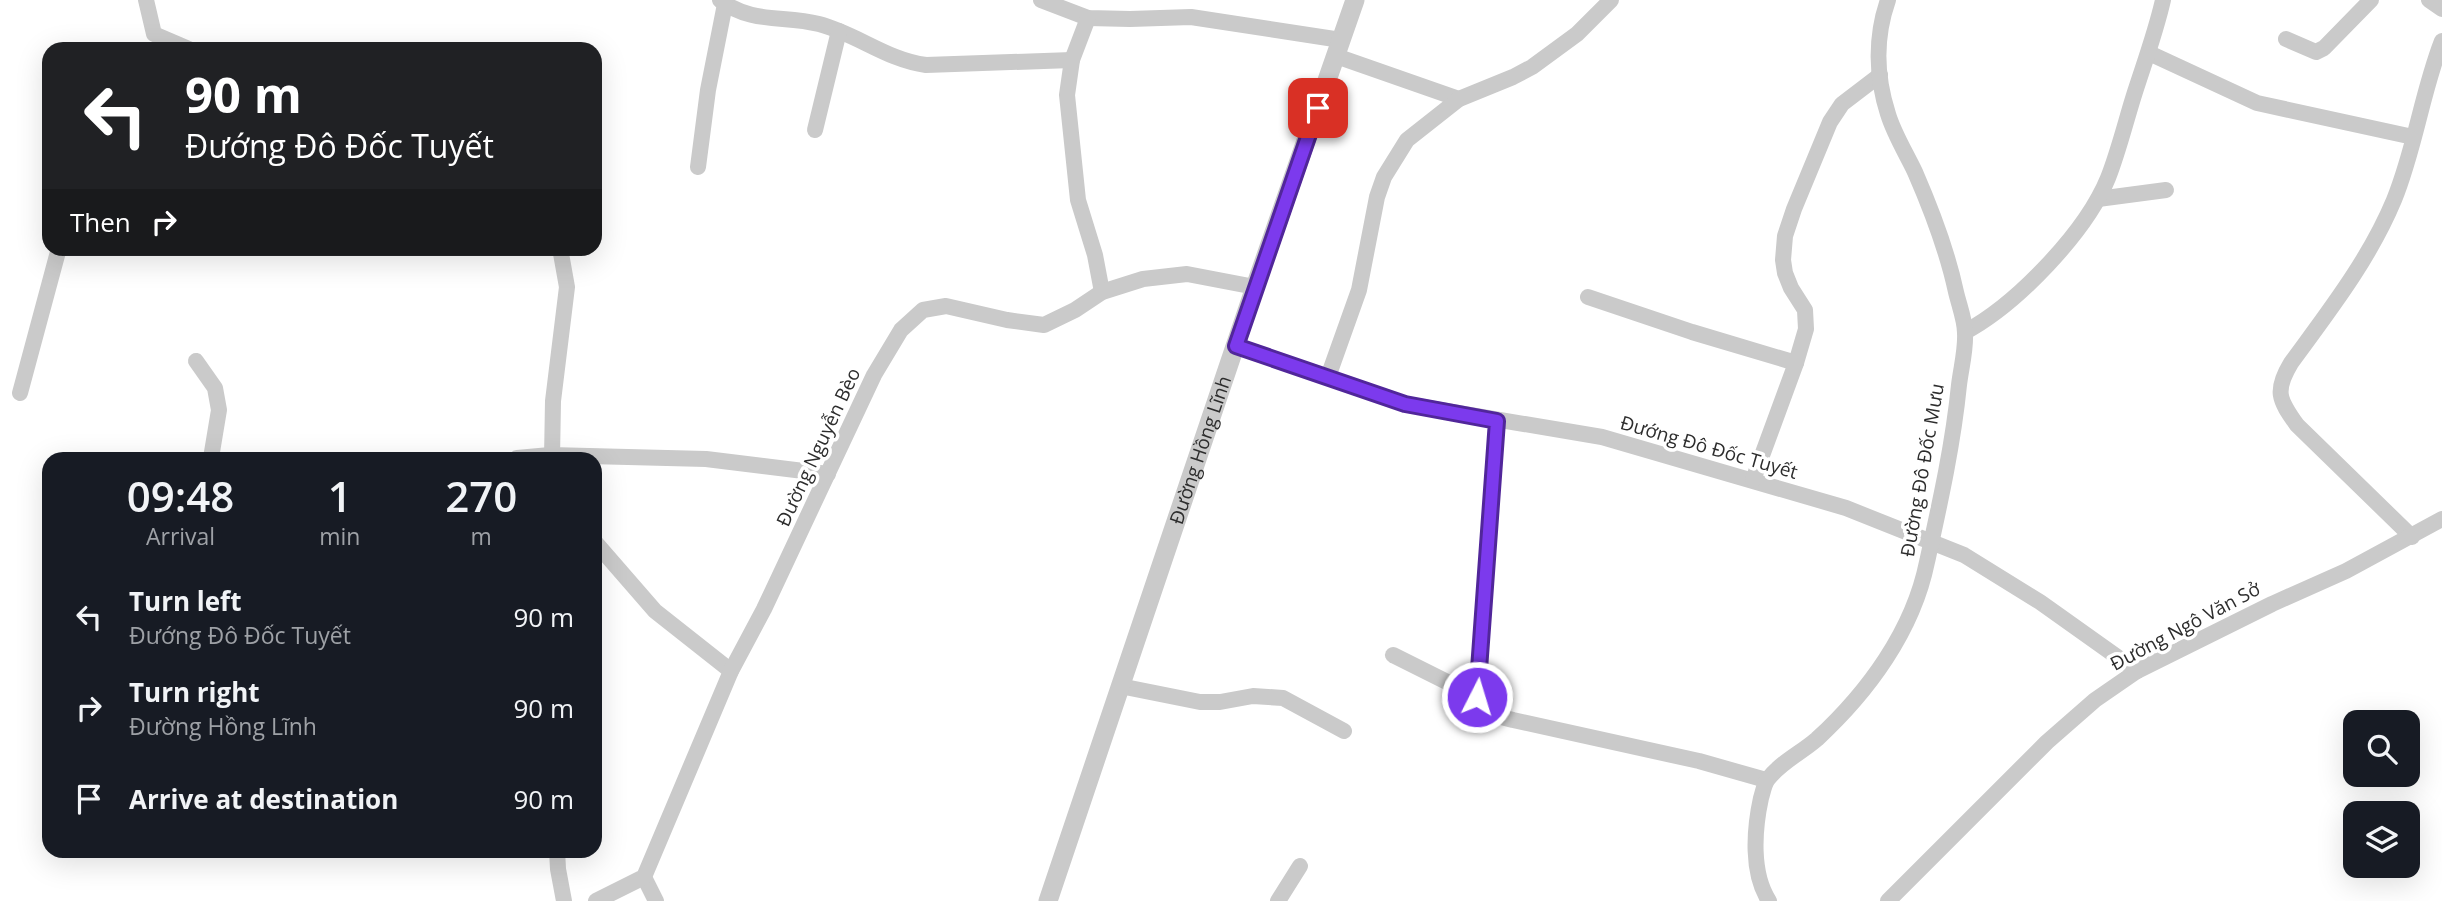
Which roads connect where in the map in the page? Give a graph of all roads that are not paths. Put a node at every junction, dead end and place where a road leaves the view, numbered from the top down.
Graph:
1 (146, 0) edge
2 (1041, 0) edge
3 (1192, 0) edge
4 (1355, 0) edge
5 (1611, 0) edge
6 (1888, 0) edge
7 (2163, 0) edge
8 (2371, 0) edge
9 (2429, 0) edge
10 (722, 2) edge
11 (2442, 9) edge
12 (1191, 17) junction
13 (1088, 18) junction
14 (839, 31) junction
15 (2286, 39) dead end
16 (2442, 41) edge
17 (153, 42) edge
18 (1339, 48) junction
19 (2149, 53) junction
20 (1072, 60) junction
21 (1880, 75) junction
22 (1459, 99) junction
23 (815, 130) dead end
24 (2413, 136) junction
25 (698, 167) dead end
26 (2166, 190) dead end
27 (2098, 199) junction
28 (57, 256) edge
29 (562, 256) edge
30 (1255, 287) junction
31 (1102, 292) junction
32 (1588, 297) dead end
33 (1965, 332) junction
34 (1236, 346) junction
35 (196, 361) dead end
36 (1797, 363) junction
37 (1328, 377) junction
38 (20, 393) dead end
39 (1497, 421) junction
40 (212, 452) edge
41 (551, 452) edge
42 (602, 457) edge
43 (828, 474) junction
44 (1753, 480) junction
45 (2442, 519) edge
46 (2412, 537) junction
47 (1931, 541) junction
48 (602, 550) edge
49 (1393, 655) dead end
50 (731, 671) junction
51 (2137, 671) junction
52 (1121, 686) junction
53 (1477, 697) junction
54 (1344, 731) dead end
55 (1766, 780) junction
56 (557, 858) edge
57 (1300, 866) dead end
58 (644, 877) junction
59 (564, 901) edge
60 (596, 901) edge
61 (656, 901) edge
62 (1048, 901) edge
63 (1278, 901) edge
64 (1769, 901) edge
65 (1888, 901) edge

1 - 17 street
2 - 13 street
3 - 12 street
4 - 18 street, Đường Hồng Lĩnh
5 - 22 street
6 - 21 street, Đường Đô Đốc Mưu
7 - 19 street
8 - 15 street
9 - 11 street
10 - 14 street
10 - 25 street
12 - 13 street
12 - 18 street
13 - 20 street
14 - 20 street
14 - 23 street
16 - 24 street
18 - 22 street
18 - 30 street, Đường Hồng Lĩnh
19 - 24 street
19 - 27 street
20 - 31 street
21 - 33 street, Đường Đô Đốc Mưu
21 - 36 street
22 - 37 street
24 - 46 street
26 - 27 street
27 - 33 street
28 - 38 street
29 - 41 street
30 - 31 street, Đường Nguyễn Bèo
30 - 34 street, Đường Hồng Lĩnh
31 - 43 street, Đường Nguyễn Bèo
32 - 36 street
33 - 47 street, Đường Đô Đốc Mưu
34 - 37 street, Đướng Đô Đốc Tuyết
34 - 52 street, Đường Hồng Lĩnh
35 - 40 street
36 - 44 street
37 - 39 street, Đướng Đô Đốc Tuyết
39 - 44 street, Đướng Đô Đốc Tuyết
39 - 53 street
42 - 43 street
43 - 50 street, Đường Nguyễn Bèo
44 - 47 street, Đướng Đô Đốc Tuyết
45 - 46 street, Đường Ngô Văn Sở
46 - 51 street, Đường Ngô Văn Sở
47 - 51 street, Đướng Đô Đốc Tuyết
47 - 55 street, Đường Đô Đốc Mưu
48 - 50 street
49 - 53 street
50 - 58 street, Đường Nguyễn Bèo
51 - 65 street, Đường Ngô Văn Sở
52 - 54 street
52 - 62 street, Đường Hồng Lĩnh
53 - 55 street
55 - 64 street
56 - 59 street
57 - 63 street
58 - 60 street
58 - 61 street

